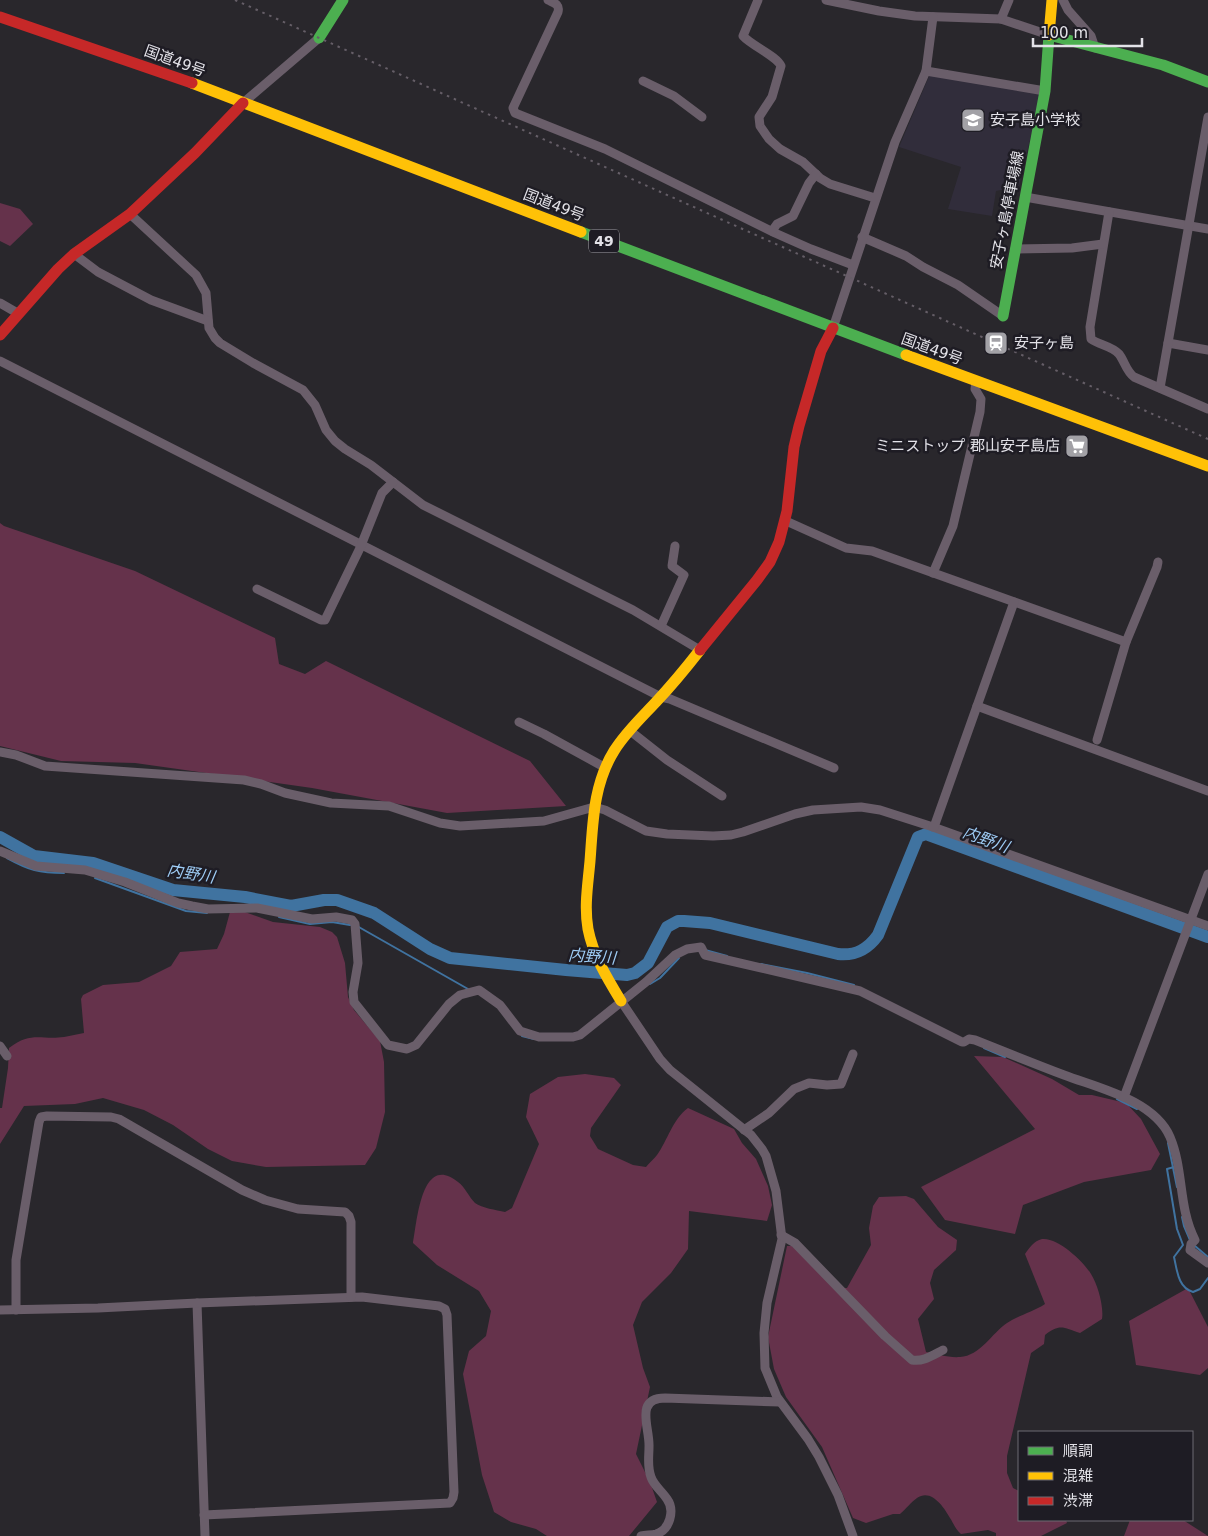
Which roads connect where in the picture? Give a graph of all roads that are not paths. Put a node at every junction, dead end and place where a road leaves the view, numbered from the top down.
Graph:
1 (343, 0) edge
2 (548, 0) edge
3 (758, 0) edge
4 (826, 0) edge
5 (1009, 0) edge
6 (1052, 0) edge
7 (1062, 0) edge
8 (866, 4) edge
9 (0, 17) edge
10 (933, 17) junction
11 (1001, 19) junction
12 (1049, 35) junction
13 (319, 38) joint
14 (1095, 48) junction
15 (926, 71) junction
16 (642, 81) dead end
17 (1208, 82) edge
18 (1045, 91) junction
19 (243, 103) junction
20 (702, 117) dead end
21 (1208, 117) edge
22 (816, 174) junction
23 (1025, 196) junction
24 (876, 198) junction
25 (1109, 212) junction
26 (130, 214) junction
27 (1189, 226) junction
28 (1208, 229) edge
29 (772, 231) junction
30 (862, 237) junction
31 (1103, 244) junction
32 (1015, 249) junction
33 (74, 254) junction
34 (854, 264) junction
35 (0, 303) edge
36 (19, 314) junction
37 (1003, 316) joint
38 (208, 321) junction
39 (833, 328) junction
40 (0, 335) edge
41 (1168, 343) junction
42 (1208, 350) edge
43 (0, 361) edge
44 (976, 381) junction
45 (1160, 388) junction
46 (1208, 409) edge
47 (1208, 466) edge
48 (393, 482) junction
49 (786, 520) junction
50 (361, 544) junction
51 (675, 546) dead end
52 (1158, 562) dead end
53 (934, 572) junction
54 (257, 589) dead end
55 (1014, 602) junction
56 (661, 626) junction
57 (1126, 642) junction
58 (700, 650) junction
59 (661, 697) junction
60 (977, 706) junction
61 (518, 722) dead end
62 (629, 730) junction
63 (1097, 740) dead end
64 (0, 752) edge
65 (604, 767) junction
66 (834, 768) dead end
67 (1208, 791) edge
68 (722, 796) dead end
69 (594, 807) junction
70 (933, 827) junction
71 (0, 850) edge
72 (1208, 874) edge
73 (1190, 920) junction
74 (1208, 926) edge
75 (621, 1001) junction
76 (0, 1046) edge
77 (853, 1054) dead end
78 (7, 1056) dead end
79 (1124, 1097) junction
80 (744, 1130) junction
81 (782, 1235) junction
82 (1208, 1263) edge
83 (351, 1297) junction
84 (197, 1303) junction
85 (0, 1310) edge
86 (16, 1310) junction
87 (943, 1350) dead end
88 (780, 1402) junction
89 (204, 1516) junction
90 (205, 1536) edge
91 (641, 1536) edge
92 (853, 1536) edge

1 - 13 main road
2 - 29 street
3 - 22 street
4 - 8 street
5 - 11 street
6 - 12 main road, 安子ヶ島停車場線
7 - 14 street
8 - 10 street
9 - 19 main road, 国道49号 / 49
10 - 11 street
10 - 15 street
11 - 12 street
12 - 14 main road
12 - 18 main road, 安子ヶ島停車場線
13 - 19 street
14 - 17 main road
15 - 18 street
15 - 24 street
16 - 20 street
18 - 23 main road, 安子ヶ島停車場線
19 - 26 main road
19 - 39 main road, 国道49号 / 49
21 - 27 street
22 - 24 street
22 - 29 street
23 - 25 street
23 - 32 main road, 安子ヶ島停車場線
24 - 30 street
25 - 27 street
25 - 31 street
26 - 33 main road
26 - 38 street
27 - 28 street
27 - 41 street
29 - 34 street
30 - 34 street
30 - 37 street
31 - 32 street
31 - 45 street
32 - 37 main road, 安子ヶ島停車場線
33 - 36 main road
33 - 38 street
34 - 39 street
35 - 36 street
36 - 40 main road
38 - 48 street
39 - 44 main road, 国道49号 / 49
39 - 49 main road
41 - 42 street
41 - 45 street
43 - 50 street
44 - 47 main road, 国道49号 / 49
44 - 53 street
45 - 46 street
48 - 50 street
48 - 56 street
49 - 53 street
49 - 58 main road
50 - 54 street
50 - 59 street
51 - 56 street
52 - 57 street
53 - 55 street
55 - 57 street
55 - 60 street
56 - 58 street
57 - 63 street
58 - 59 main road
59 - 62 main road
59 - 66 street
60 - 67 street
60 - 70 street
61 - 65 street
62 - 65 main road
62 - 68 street
64 - 69 street
65 - 69 main road
69 - 70 street
69 - 75 main road
70 - 73 street
71 - 75 street
72 - 73 street
73 - 74 street
73 - 79 street
75 - 79 street
75 - 80 street
76 - 78 street
77 - 80 street
79 - 82 street
80 - 81 street
81 - 87 street
81 - 88 street
83 - 84 street
83 - 86 street
83 - 89 street
84 - 86 street
84 - 89 street
85 - 86 street
88 - 91 street
88 - 92 street
89 - 90 street

